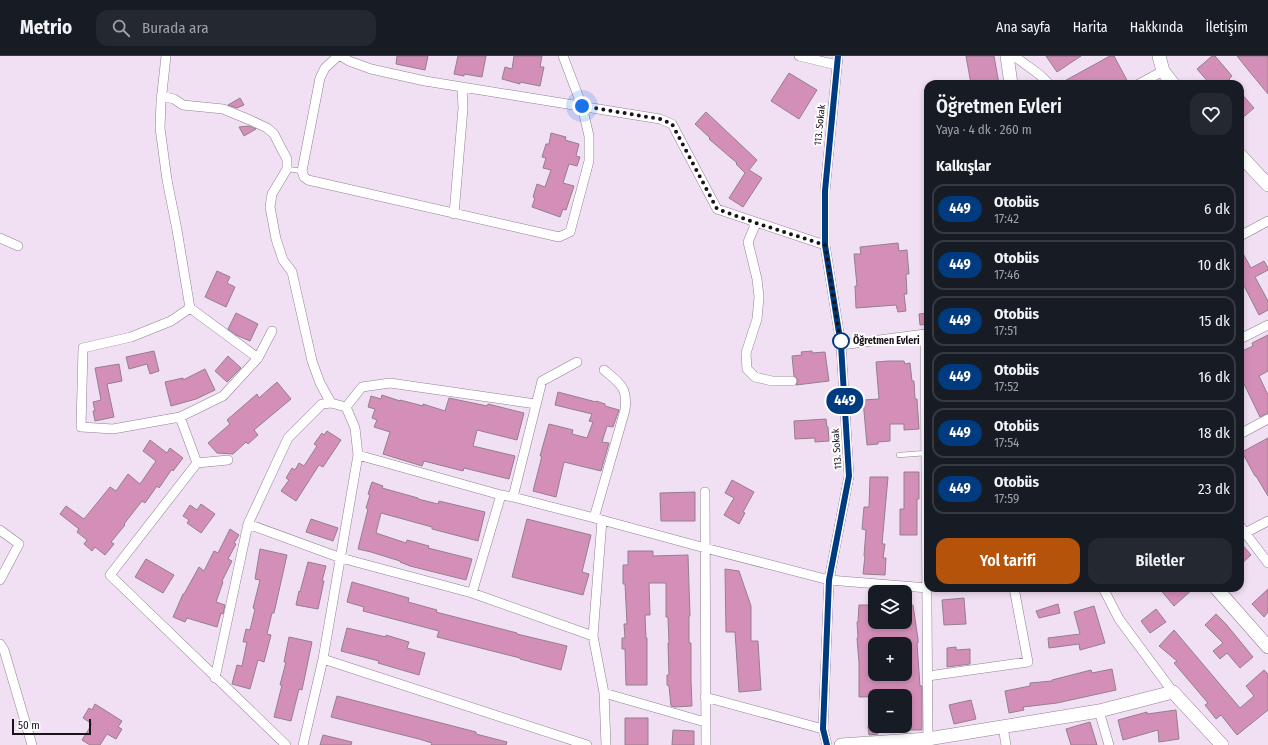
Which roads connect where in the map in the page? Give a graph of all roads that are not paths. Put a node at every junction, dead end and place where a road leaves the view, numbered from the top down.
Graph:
1 (166, 56) edge
2 (338, 56) edge
3 (341, 56) edge
4 (563, 56) edge
5 (799, 56) edge
6 (1007, 56) edge
7 (1014, 56) edge
8 (838, 60) edge
9 (1163, 60) edge
10 (1010, 80) edge
11 (1044, 80) edge
12 (1143, 80) edge
13 (1171, 80) edge
14 (462, 87) junction
15 (162, 96) junction
16 (582, 106) junction
17 (1244, 159) edge
18 (286, 169) junction
19 (302, 171) junction
20 (1268, 185) edge
21 (454, 214) junction
22 (1268, 221) edge
23 (756, 223) junction
24 (1244, 234) edge
25 (0, 238) edge
26 (825, 245) junction
27 (18, 246) dead end
28 (190, 308) junction
29 (1268, 325) edge
30 (272, 331) dead end
31 (924, 334) edge
32 (1244, 337) edge
33 (841, 345) junction
34 (258, 358) junction
35 (577, 362) dead end
36 (604, 370) dead end
37 (792, 381) dead end
38 (331, 403) junction
39 (536, 404) junction
40 (346, 407) junction
41 (180, 417) junction
42 (1268, 419) edge
43 (1244, 432) edge
44 (924, 453) edge
45 (358, 455) junction
46 (899, 455) dead end
47 (228, 460) dead end
48 (197, 463) junction
49 (705, 492) dead end
50 (500, 495) junction
51 (513, 496) junction
52 (598, 519) junction
53 (1268, 521) edge
54 (248, 524) junction
55 (1244, 529) edge
56 (0, 530) edge
57 (1244, 530) edge
58 (705, 548) junction
59 (341, 558) junction
60 (1268, 563) edge
61 (0, 580) edge
62 (829, 580) junction
63 (924, 588) edge
64 (928, 592) edge
65 (1015, 592) edge
66 (1105, 592) edge
67 (1220, 592) edge
68 (472, 593) junction
69 (592, 636) junction
70 (0, 644) edge
71 (1268, 647) edge
72 (323, 659) junction
73 (928, 676) junction
74 (215, 678) junction
75 (1173, 692) junction
76 (604, 693) junction
77 (705, 697) junction
78 (1099, 711) junction
79 (705, 722) junction
80 (1003, 727) junction
81 (823, 729) junction
82 (928, 742) edge
83 (32, 745) edge
84 (286, 745) edge
85 (303, 745) edge
86 (587, 745) edge
87 (606, 745) edge
88 (706, 745) edge
89 (827, 745) edge
90 (841, 745) edge
91 (1006, 745) edge
92 (1109, 745) edge
93 (1222, 745) edge

1 - 15 street
2 - 19 street
3 - 14 street
4 - 16 street
5 - 8 street
6 - 10 street
7 - 11 street
8 - 26 street, 113. Sokak
9 - 12 street
9 - 13 street
14 - 16 street
14 - 21 street
15 - 18 street
15 - 28 street
16 - 21 street
16 - 23 street
17 - 20 street
18 - 19 lane
18 - 38 street
19 - 21 street
22 - 24 street
23 - 26 street
23 - 37 street
25 - 27 street
26 - 33 street, 113. Sokak
28 - 34 street
28 - 41 street
29 - 32 street
30 - 34 street
31 - 33 street
33 - 62 street, 113. Sokak
34 - 41 street
35 - 39 street
36 - 52 street
38 - 40 street
38 - 54 street
39 - 40 street
39 - 51 street
40 - 45 street
41 - 48 street
42 - 43 street
44 - 46 lane
45 - 50 street
45 - 59 street
47 - 48 street
48 - 74 street
49 - 58 street
50 - 51 street
50 - 68 street
51 - 52 street
52 - 58 street
52 - 69 street
53 - 55 street
54 - 59 street
54 - 74 street
56 - 61 street
57 - 60 street
58 - 62 street
58 - 77 street
59 - 68 street
59 - 72 street
62 - 63 street
62 - 81 street, 113. Sokak
64 - 73 street
65 - 73 street
66 - 75 street
67 - 71 street
68 - 69 street
69 - 76 street
70 - 83 street
72 - 85 street
72 - 86 street
73 - 82 street
74 - 84 street
75 - 78 street
75 - 93 street
76 - 79 street
76 - 87 street
77 - 79 street
77 - 81 street
78 - 80 street
78 - 92 street
79 - 88 street
80 - 82 street
80 - 91 street
81 - 89 street, 113. Sokak
82 - 90 street

